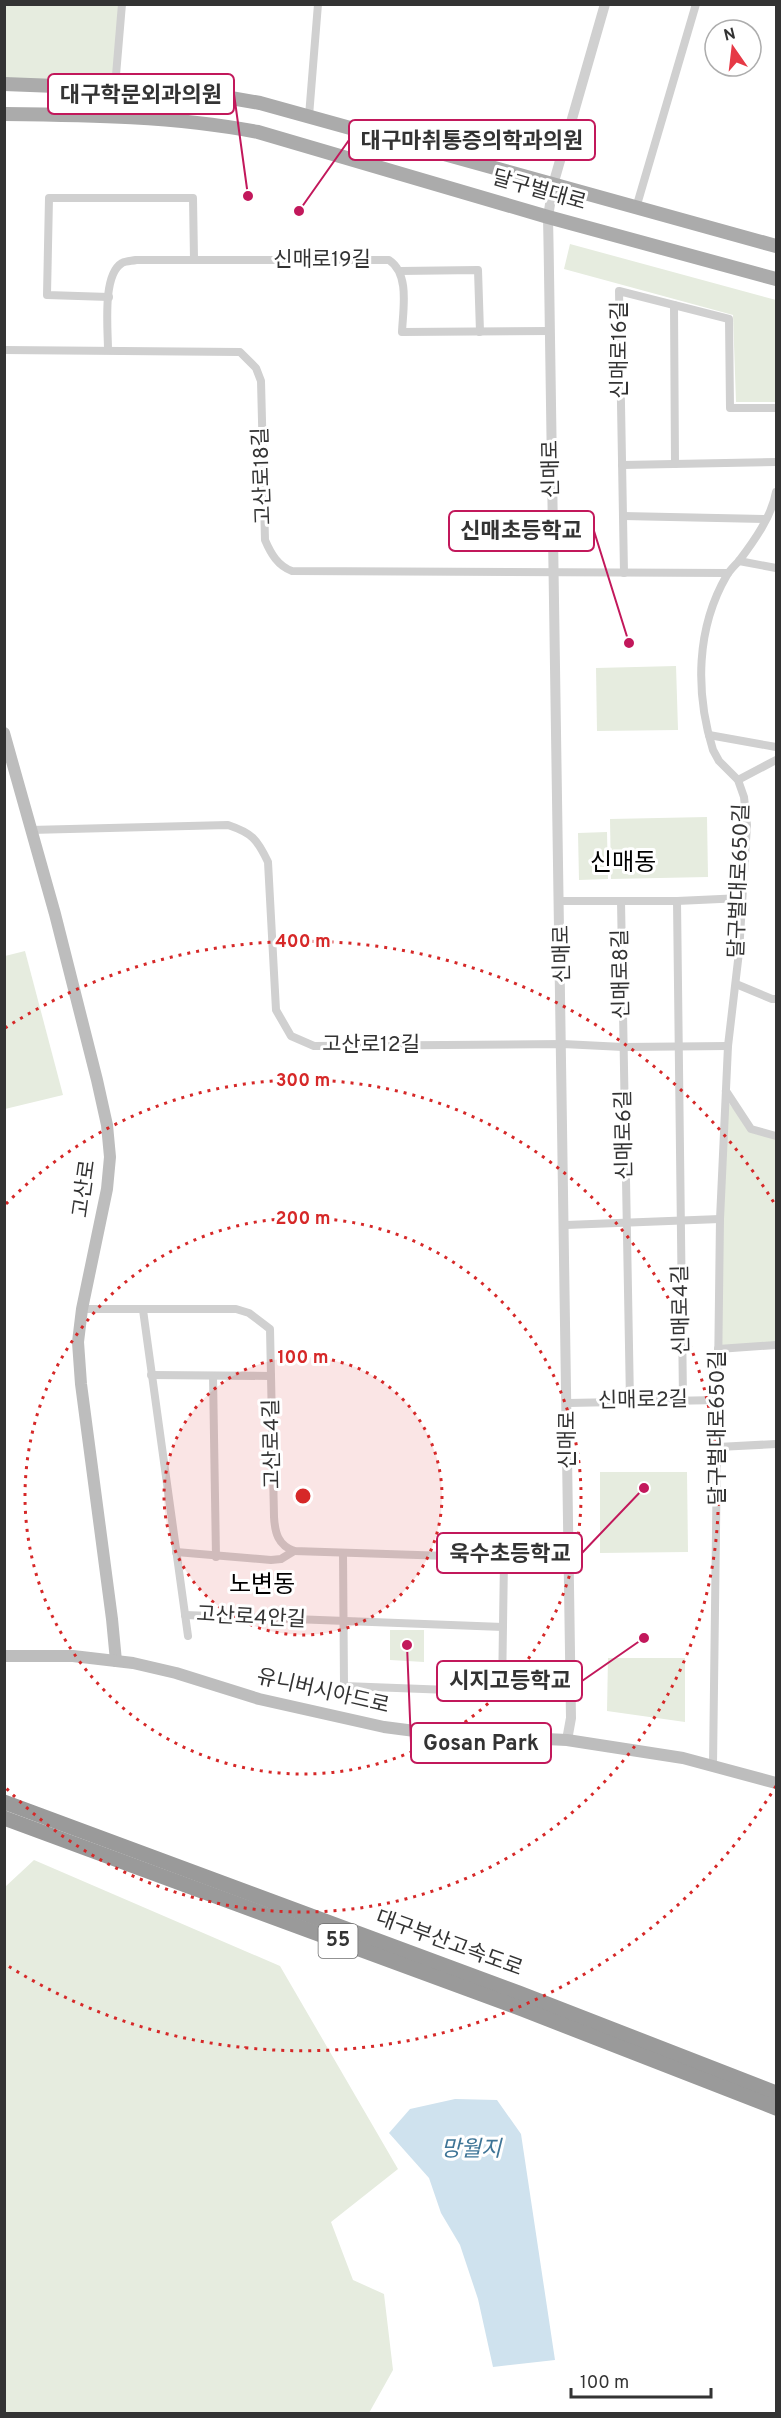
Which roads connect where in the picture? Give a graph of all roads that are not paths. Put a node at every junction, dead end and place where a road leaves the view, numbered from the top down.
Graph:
1 (122, 4) edge
2 (318, 4) edge
3 (605, 4) edge
4 (696, 4) edge
5 (4, 84) edge
6 (115, 87) junction
7 (4, 114) edge
8 (309, 116) junction
9 (553, 185) junction
10 (636, 208) junction
11 (548, 217) junction
12 (777, 246) edge
13 (194, 260) junction
14 (400, 271) junction
15 (777, 279) edge
16 (109, 297) junction
17 (674, 305) junction
18 (550, 331) junction
19 (480, 332) junction
20 (4, 350) edge
21 (108, 350) junction
22 (777, 408) edge
23 (777, 462) edge
24 (675, 464) junction
25 (622, 465) junction
26 (777, 492) edge
27 (775, 505) edge
28 (623, 516) junction
29 (765, 519) junction
30 (739, 561) junction
31 (777, 568) edge
32 (553, 571) junction
33 (624, 573) junction
34 (728, 573) junction
35 (4, 733) edge
36 (709, 735) junction
37 (777, 747) edge
38 (777, 760) edge
39 (738, 780) junction
40 (30, 830) junction
41 (742, 898) junction
42 (562, 901) junction
43 (621, 901) junction
44 (677, 901) junction
45 (736, 984) junction
46 (777, 999) edge
47 (563, 1044) junction
48 (680, 1045) junction
49 (728, 1046) junction
50 (623, 1047) junction
51 (726, 1091) junction
52 (777, 1136) edge
53 (720, 1219) junction
54 (681, 1221) junction
55 (628, 1223) junction
56 (566, 1225) junction
57 (82, 1310) junction
58 (143, 1310) junction
59 (777, 1345) edge
60 (718, 1349) junction
61 (152, 1375) junction
62 (213, 1376) junction
63 (271, 1376) junction
64 (683, 1400) junction
65 (718, 1400) junction
66 (630, 1402) junction
67 (568, 1403) junction
68 (777, 1444) edge
69 (718, 1446) junction
70 (294, 1551) junction
71 (176, 1552) junction
72 (343, 1554) junction
73 (216, 1557) junction
74 (504, 1559) junction
75 (569, 1560) junction
76 (185, 1615) junction
77 (343, 1622) junction
78 (503, 1627) junction
79 (188, 1636) dead end
80 (4, 1656) edge
81 (116, 1660) junction
82 (502, 1692) junction
83 (571, 1692) junction
84 (567, 1740) junction
85 (713, 1765) junction
86 (777, 1783) edge
87 (4, 1802) edge
88 (4, 1818) edge
89 (99, 1844) junction
90 (158, 1867) junction
91 (777, 2093) edge
92 (777, 2108) edge

1 - 6 street
2 - 8 street
3 - 9 street, 신매로
4 - 10 street
5 - 6 main road, 달구벌대로
6 - 8 main road, 달구벌대로
7 - 11 main road, 달구벌대로
8 - 9 main road, 달구벌대로
9 - 10 main road, 달구벌대로
9 - 11 street, 신매로
10 - 12 main road, 달구벌대로
11 - 15 main road, 달구벌대로
11 - 18 street, 신매로
13 - 14 street, 신매로19길
13 - 16 street, 신매로19길
13 - 16 street
14 - 19 street, 신매로19길
14 - 19 street
16 - 21 street, 신매로19길
17 - 22 street, 신매로16길
17 - 24 street
17 - 25 street, 신매로16길
18 - 19 street, 신매로19길
18 - 32 street, 신매로
20 - 21 street, 고산로18길
21 - 32 street, 고산로18길
23 - 24 street
24 - 25 street
25 - 28 street, 신매로16길
26 - 27 street, 달구벌대로650길
27 - 29 street, 달구벌대로650길
28 - 29 street
28 - 33 street, 신매로16길
29 - 30 street, 달구벌대로650길
30 - 31 street
30 - 34 street, 달구벌대로650길
32 - 33 street
32 - 42 street, 신매로
33 - 34 street
34 - 36 street, 달구벌대로650길
35 - 40 main road, 고산로
36 - 37 street
36 - 39 street, 달구벌대로650길
38 - 39 street, 달구벌대로650길
39 - 41 street, 달구벌대로650길
40 - 47 street, 고산로12길
40 - 57 main road, 고산로
41 - 44 street, 신매로8길
41 - 45 street, 달구벌대로650길
42 - 43 street, 신매로8길
42 - 47 street, 신매로
43 - 44 street, 신매로8길
43 - 50 street, 신매로8길
44 - 48 street
45 - 46 street, 달구벌대로650길
45 - 49 street, 달구벌대로650길
47 - 50 street
47 - 56 street, 신매로
48 - 49 street
48 - 50 street
48 - 54 street
49 - 51 street, 달구벌대로650길
50 - 55 street, 신매로6길
51 - 52 street
51 - 53 street, 달구벌대로650길
53 - 54 street
53 - 60 street, 달구벌대로650길
54 - 55 street
54 - 64 street, 신매로4길
55 - 56 street
55 - 66 street
56 - 67 street, 신매로
57 - 58 street, 고산로4길
57 - 81 main road, 고산로
58 - 61 street, 고산로4안길
58 - 63 street, 고산로4길
59 - 60 street
60 - 65 street, 달구벌대로650길
61 - 62 street
61 - 71 street, 고산로4안길
62 - 63 street
62 - 73 street
63 - 70 street, 고산로4길
64 - 65 street, 신매로2길
64 - 66 street, 신매로2길
65 - 69 street, 달구벌대로650길
66 - 67 street, 신매로2길
67 - 75 street, 신매로
68 - 69 street
69 - 85 street, 달구벌대로650길
70 - 72 street
70 - 73 street
71 - 73 street
71 - 76 street, 고산로4안길
72 - 74 street
72 - 77 street
74 - 75 street
74 - 78 street
75 - 83 street, 신매로
76 - 77 street, 고산로4안길
76 - 79 street
77 - 78 street, 고산로4안길
77 - 82 street
78 - 82 street
80 - 81 main road, 유니버시아드로
81 - 84 main road, 유니버시아드로
82 - 83 street
83 - 84 street, 신매로
84 - 85 main road, 유니버시아드로
85 - 86 main road, 유니버시아드로
87 - 89 highway, 대구부산고속도로 / 55
88 - 89 highway, 대구부산고속도로 / 55
89 - 90 highway, 대구부산고속도로 / 55
90 - 91 highway, 대구부산고속도로 / 55
90 - 92 highway, 대구부산고속도로 / 55

